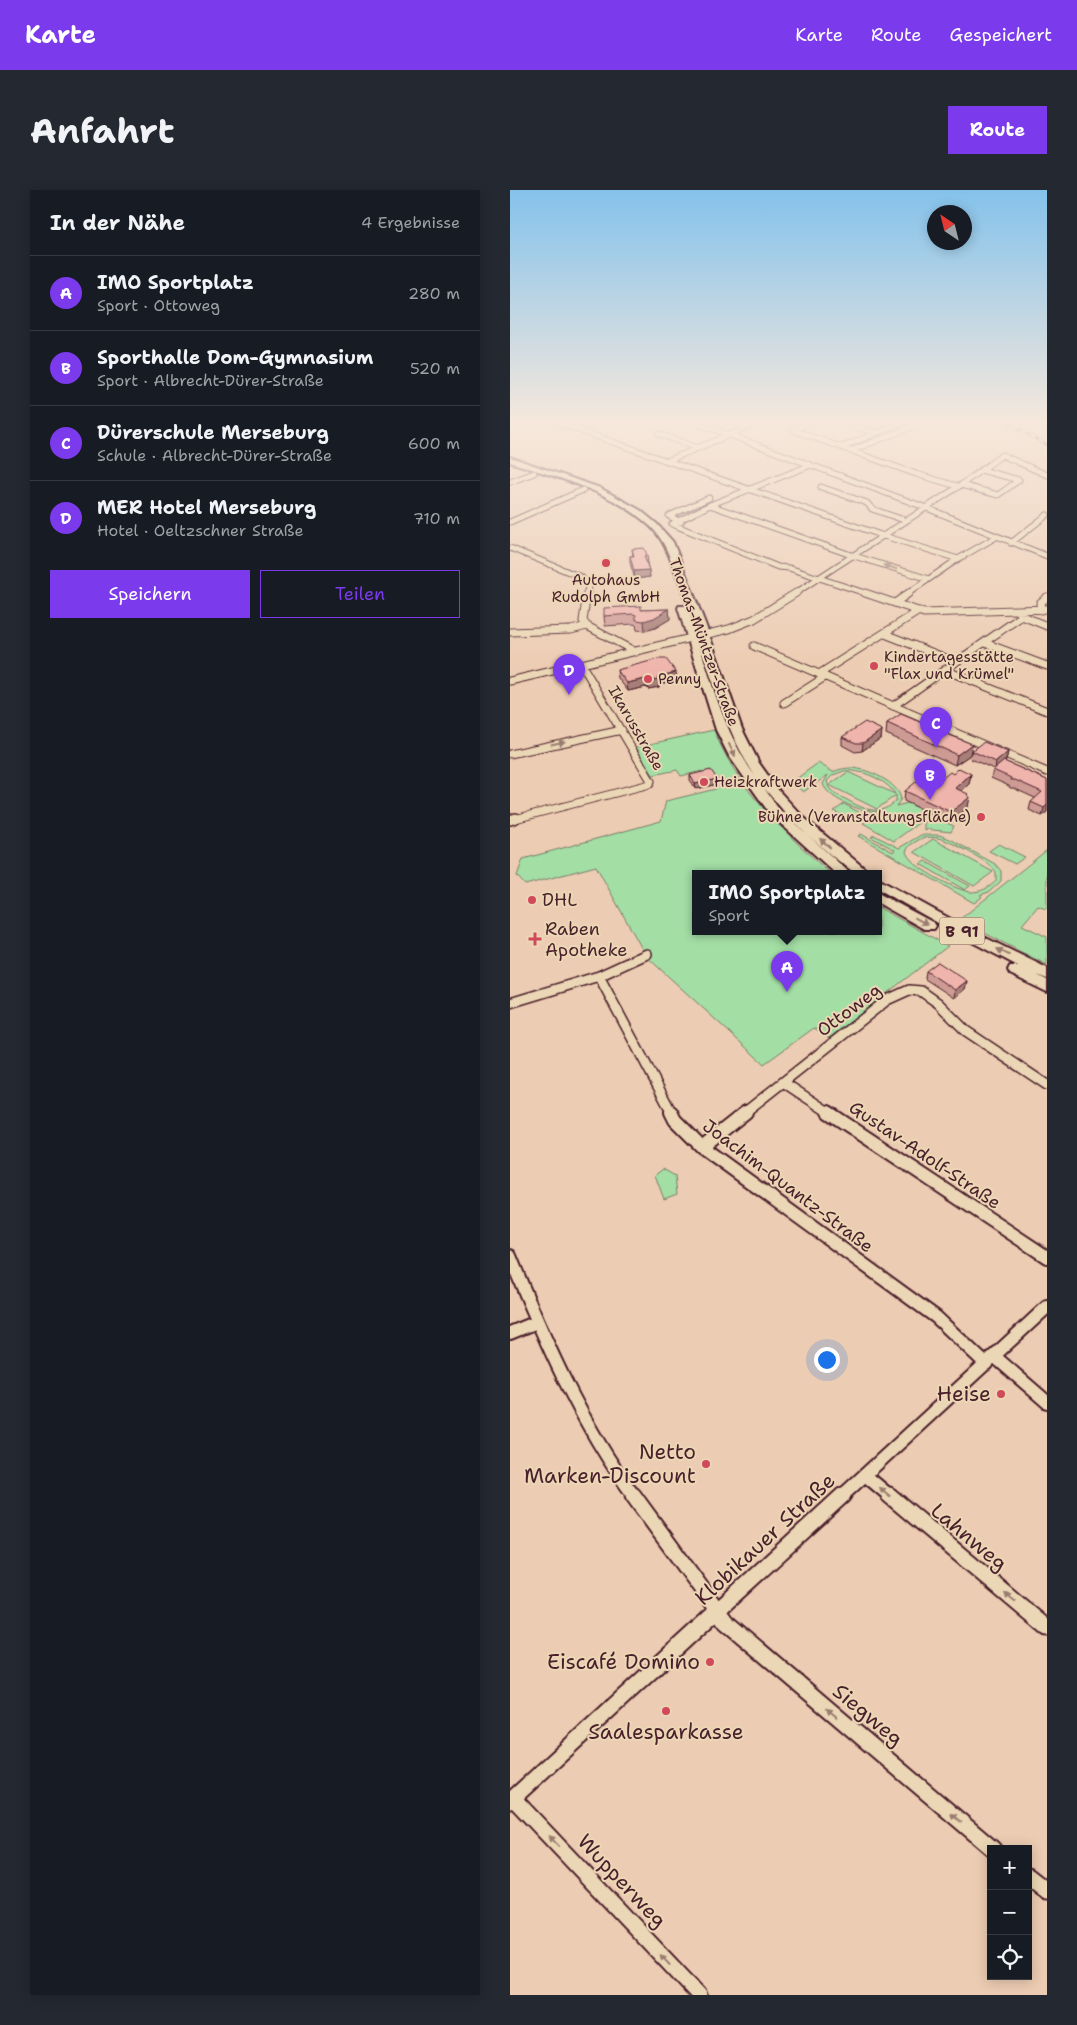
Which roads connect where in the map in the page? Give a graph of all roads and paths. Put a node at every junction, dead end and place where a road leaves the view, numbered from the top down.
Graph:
1 (548, 505) edge
2 (616, 505) edge
3 (627, 505) edge
4 (695, 505) edge
5 (710, 505) joint
6 (793, 505) edge
7 (869, 505) edge
8 (919, 505) edge
9 (927, 505) edge
10 (924, 507) junction
11 (1047, 515) edge
12 (904, 520) junction
13 (677, 521) junction
14 (510, 522) edge
15 (881, 536) junction
16 (996, 537) junction
17 (1011, 543) junction
18 (658, 545) dead end
19 (510, 548) edge
20 (662, 554) dead end
21 (851, 555) junction
22 (1047, 556) edge
23 (958, 559) junction
24 (817, 578) junction
25 (929, 579) junction
26 (1047, 597) edge
27 (895, 603) junction
28 (1044, 610) edge
29 (919, 611) junction
30 (1020, 613) junction
31 (587, 626) junction
32 (1047, 626) edge
33 (510, 632) edge
34 (886, 634) junction
35 (699, 637) junction
36 (984, 643) junction
37 (754, 646) dead end
38 (636, 652) junction
39 (956, 662) junction
40 (582, 664) junction
41 (1047, 666) edge
42 (945, 670) junction
43 (822, 676) junction
44 (510, 681) edge
45 (784, 703) dead end
46 (893, 706) junction
47 (1047, 711) edge
48 (622, 730) junction
49 (510, 754) edge
50 (1047, 772) edge
51 (769, 795) junction
52 (510, 820) edge
53 (840, 870) edge
54 (859, 870) edge
55 (882, 886) edge
56 (882, 900) edge
57 (647, 954) dead end
58 (1047, 974) edge
59 (599, 976) junction
60 (1047, 987) edge
61 (510, 1003) edge
62 (783, 1082) junction
63 (1047, 1085) edge
64 (702, 1147) junction
65 (510, 1256) edge
66 (1047, 1257) edge
67 (1047, 1307) edge
68 (538, 1322) junction
69 (510, 1333) edge
70 (990, 1360) junction
71 (1047, 1402) edge
72 (865, 1475) junction
73 (720, 1610) junction
74 (1047, 1628) edge
75 (511, 1799) edge
76 (988, 1845) edge
77 (1032, 1879) edge
78 (1047, 1891) edge
79 (699, 1995) edge

1 - 14 street
2 - 18 main road, Thomas-Müntzer-Straße
3 - 35 main road, Thomas-Müntzer-Straße
4 - 13 street
5 - 13 street
5 - 21 street
6 - 15 street
7 - 12 street
8 - 10 street
9 - 10 street
10 - 12 street
10 - 16 street
11 - 17 street
12 - 15 street
13 - 24 street
15 - 21 street
15 - 23 street
16 - 17 street
16 - 23 street
17 - 22 street
19 - 31 street
20 - 35 main road, Thomas-Müntzer-Straße
21 - 24 street
25 -> 21 street
23 - 25 street
24 - 27 street
24 - 35 street
25 - 27 street
26 - 28 street
27 - 29 street
28 - 30 street
29 - 30 street
29 - 34 street
30 - 32 street
30 - 36 street
31 - 33 street
31 - 38 street
34 - 39 street
34 - 43 street
35 - 38 street
35 - 51 main road, Thomas-Müntzer-Straße
36 - 39 street
36 - 41 street
37 - 43 street
38 - 40 street
39 - 42 street
40 - 44 street
40 - 48 street, Ikarusstraße
42 - 46 street
42 - 47 street
43 - 45 street
43 - 46 street
46 - 50 street
49 -> 48 street
48 - 52 street, Ikarusstraße
51 - 53 main road, Thomas-Müntzer-Straße
54 -> 51 main road, Thomas-Müntzer-Straße
58 -> 55 main road, B 91
56 -> 60 main road, B 91
57 - 59 street
59 - 61 street
59 - 64 street, Joachim-Quantz-Straße
62 - 63 street, Ottoweg
62 - 64 street, Ottoweg
62 - 66 street, Gustav-Adolf-Straße
64 - 70 street, Joachim-Quantz-Straße
65 - 68 street, Siegweg
67 - 70 street, Klobikauer Straße
68 - 69 street
68 - 73 street, Siegweg
70 - 71 street, Joachim-Quantz-Straße
70 - 72 street, Klobikauer Straße
72 - 73 street, Klobikauer Straße
74 -> 72 street, Lahnweg
73 - 75 street, Klobikauer Straße
76 -> 73 street, Siegweg
79 -> 75 street, Wupperweg
77 - 78 street

